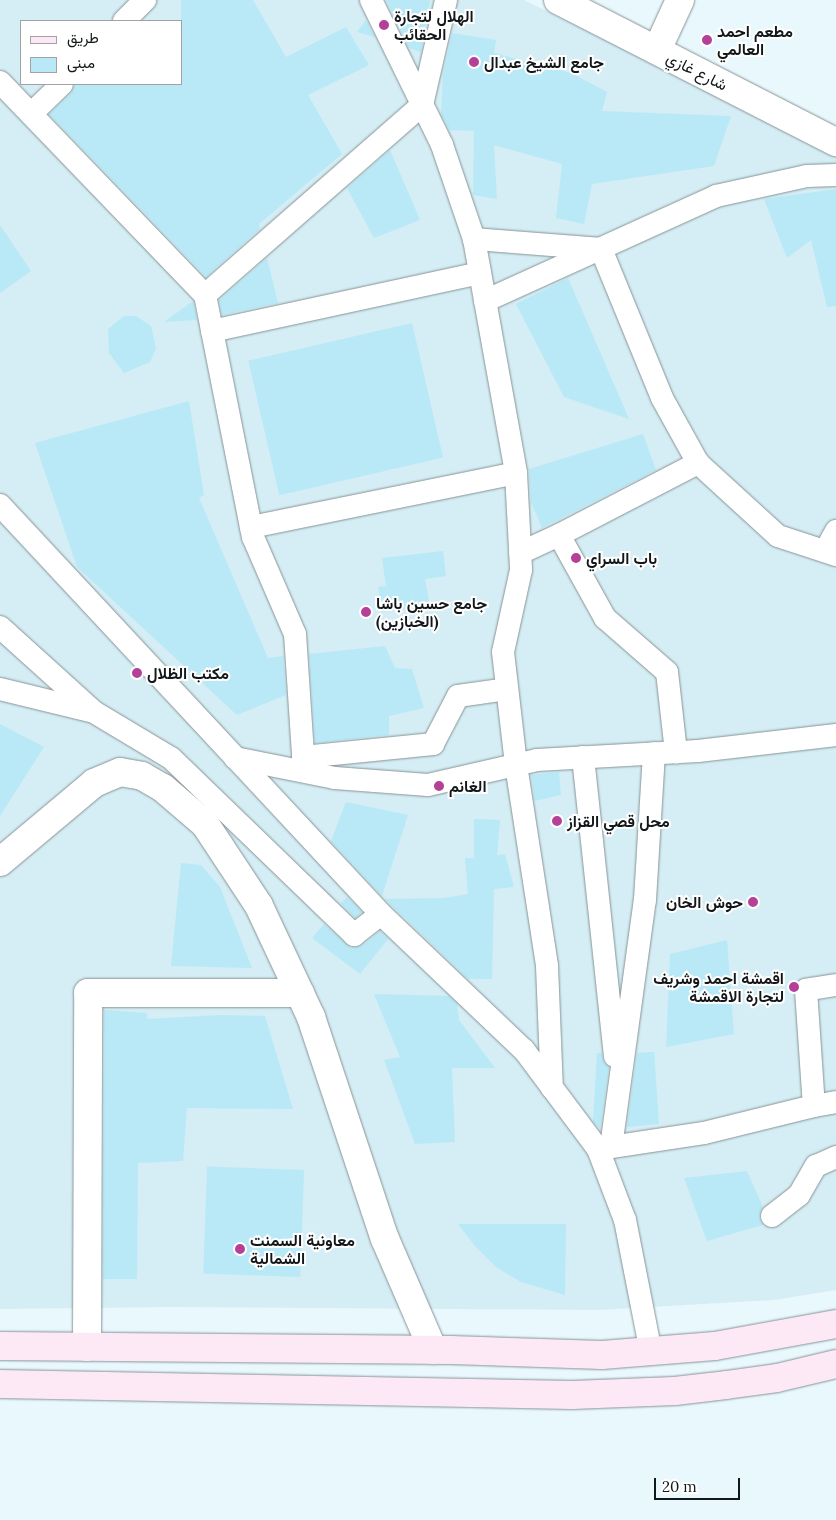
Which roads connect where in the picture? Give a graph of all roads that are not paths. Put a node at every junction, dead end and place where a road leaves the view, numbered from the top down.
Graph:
1 (145, 0) edge
2 (371, 0) edge
3 (446, 0) edge
4 (558, 0) edge
5 (680, 0) edge
6 (125, 20) edge
7 (657, 50) junction
8 (0, 82) edge
9 (61, 85) edge
10 (422, 105) junction
11 (31, 114) junction
12 (836, 142) edge
13 (836, 175) edge
14 (474, 239) junction
15 (601, 249) junction
16 (480, 273) junction
17 (205, 295) junction
18 (485, 301) junction
19 (212, 331) junction
20 (698, 463) junction
21 (516, 473) junction
22 (0, 505) edge
23 (251, 527) junction
24 (836, 530) edge
25 (559, 535) junction
26 (520, 553) junction
27 (830, 553) edge
28 (0, 627) edge
29 (0, 689) edge
30 (507, 689) junction
31 (94, 712) junction
32 (836, 735) edge
33 (676, 752) junction
34 (654, 753) junction
35 (583, 757) junction
36 (235, 758) junction
37 (303, 764) junction
38 (516, 765) junction
39 (0, 862) edge
40 (381, 914) junction
41 (836, 985) edge
42 (300, 993) junction
43 (552, 1088) junction
44 (619, 1092) junction
45 (825, 1104) edge
46 (605, 1148) junction
47 (836, 1157) edge
48 (772, 1216) dead end
49 (834, 1332) edge
50 (0, 1346) edge
51 (87, 1347) junction
52 (433, 1350) junction
53 (651, 1353) junction
54 (836, 1364) edge
55 (0, 1384) edge

1 - 6 street
2 - 10 street
3 - 10 street
4 - 7 street, شارع غازي
5 - 7 street
7 - 12 street, شارع غازي
8 - 11 street
9 - 11 street
10 - 14 street
10 - 17 street
11 - 17 street
13 - 15 street
14 - 15 street
14 - 16 street
15 - 18 street
15 - 20 street
16 - 18 street
16 - 19 street
17 - 19 street
18 - 21 street
19 - 23 street
20 - 25 street
20 - 27 street
21 - 23 street
21 - 26 street
22 - 36 street
23 - 37 street
24 - 27 street
25 - 26 street
25 - 33 street
26 - 30 street
28 - 31 street
29 - 31 street
30 - 37 street
30 - 38 street
31 - 40 street
32 - 33 street
33 - 34 street
34 - 35 street
34 - 44 street
35 - 38 street
35 - 44 street
36 - 37 street
36 - 40 street
37 - 38 street
38 - 43 street
39 - 42 street
40 - 43 street
41 - 45 street
42 - 51 street
42 - 52 street
43 - 46 street
44 - 46 street
45 - 46 street
46 - 53 street
47 - 48 street
49 - 53 main road
50 - 51 main road
51 - 52 main road
52 - 53 main road
54 - 55 main road

